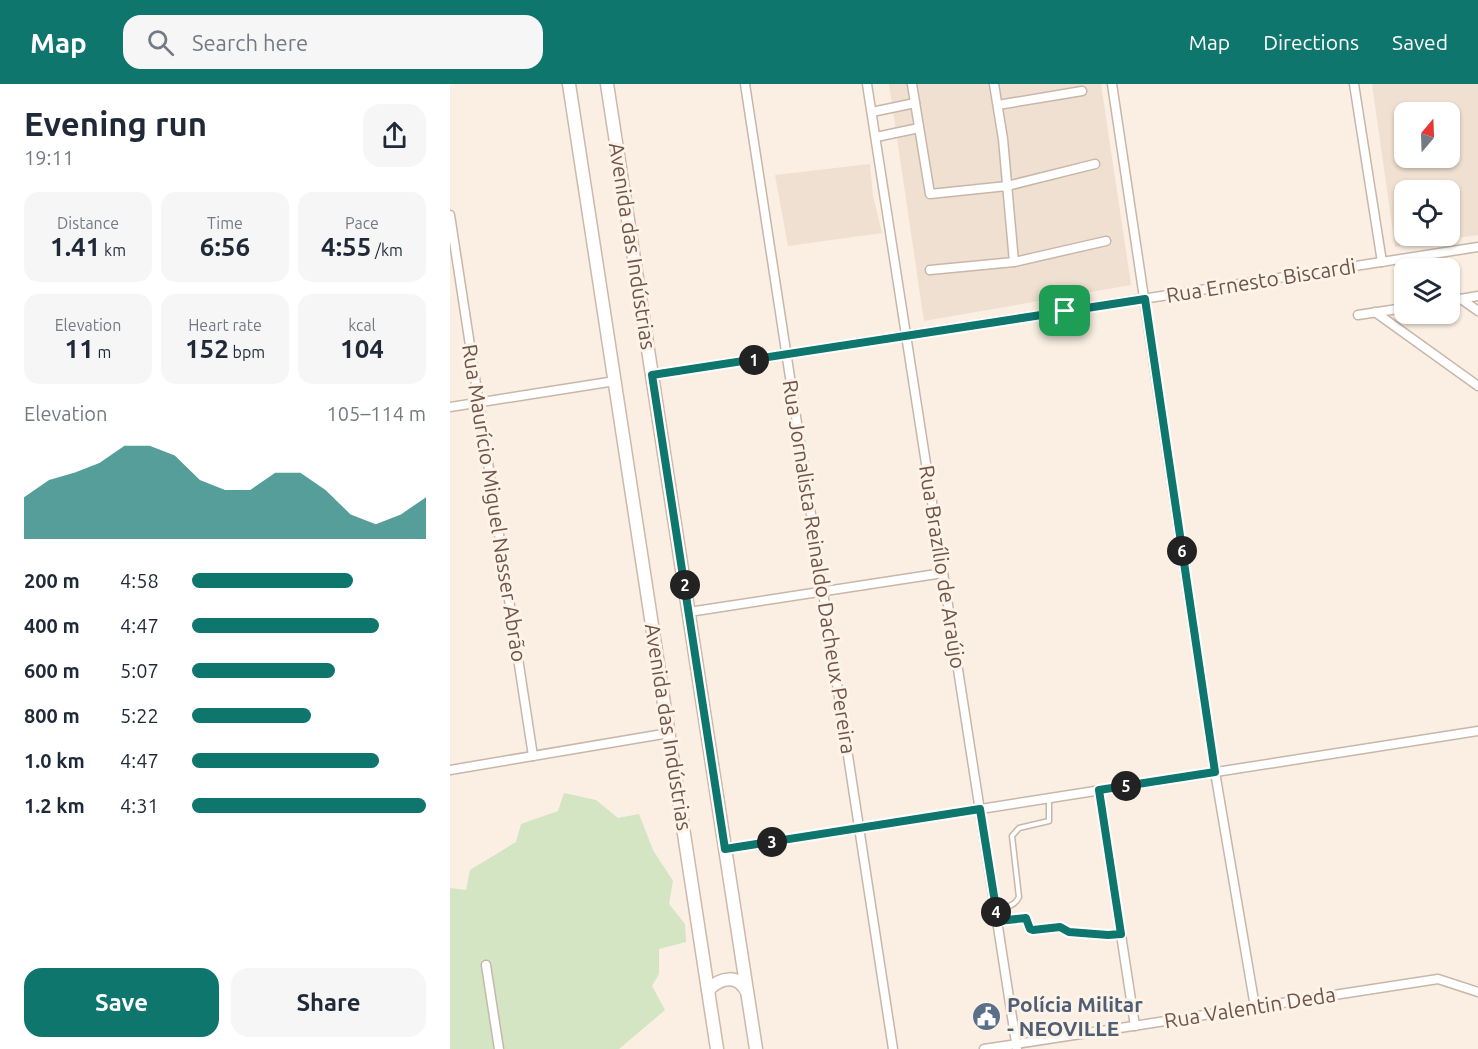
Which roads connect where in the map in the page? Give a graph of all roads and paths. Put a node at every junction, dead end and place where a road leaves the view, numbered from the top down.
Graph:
1 (569, 84) edge
2 (607, 84) edge
3 (745, 84) edge
4 (867, 84) edge
5 (912, 84) edge
6 (994, 84) edge
7 (1112, 84) edge
8 (1354, 84) edge
9 (1082, 91) dead end
10 (915, 104) junction
11 (998, 105) junction
12 (872, 112) junction
13 (919, 128) junction
14 (876, 137) junction
15 (1095, 164) dead end
16 (1007, 186) junction
17 (450, 215) edge
18 (1106, 241) dead end
19 (1478, 247) edge
20 (1014, 262) junction
21 (1382, 262) junction
22 (930, 270) dead end
23 (1478, 296) edge
24 (1145, 299) junction
25 (1461, 299) joint
26 (1394, 309) edge
27 (1478, 311) edge
28 (1375, 312) junction
29 (1358, 315) dead end
30 (906, 336) junction
31 (786, 355) junction
32 (652, 375) junction
33 (615, 381) junction
34 (1478, 386) edge
35 (479, 402) junction
36 (450, 407) edge
37 (943, 573) junction
38 (823, 592) junction
39 (689, 612) junction
40 (1478, 731) edge
41 (669, 733) junction
42 (533, 756) junction
43 (450, 770) edge
44 (1215, 772) junction
45 (1099, 790) junction
46 (1049, 798) junction
47 (980, 809) junction
48 (859, 828) junction
49 (725, 849) junction
50 (995, 909) junction
51 (998, 921) junction
52 (1121, 934) junction
53 (486, 965) dead end
54 (708, 990) junction
55 (1478, 992) edge
56 (748, 993) junction
57 (1255, 1007) junction
58 (1135, 1026) junction
59 (1016, 1047) edge
60 (499, 1049) edge
61 (717, 1049) edge
62 (756, 1049) edge
63 (893, 1049) edge
64 (984, 1049) edge

1 - 33 main road, Avenida das Indústrias
2 - 32 main road, Avenida das Indústrias
3 - 31 street, Rua Jornalista Reinaldo Dacheux Pereira
4 - 12 street, Rua Brazílio de Araújo
5 - 10 street
6 - 11 street
7 - 24 street
8 - 21 street
9 - 11 street
10 - 12 street
10 - 13 street
11 - 16 street
12 - 14 street, Rua Brazílio de Araújo
13 - 14 street
13 - 16 street
14 - 30 street, Rua Brazílio de Araújo
15 - 16 street
16 - 20 street
17 - 35 street, Rua Maurício Miguel Nasser Abrão
18 - 20 street
19 - 21 street, Rua Ernesto Biscardi
20 - 22 street
21 - 24 street, Rua Ernesto Biscardi
23 - 25 street
24 - 30 street, Rua Ernesto Biscardi
24 - 44 street
25 - 27 street
26 - 28 street
28 - 29 street
28 - 34 street
30 - 31 street, Rua Ernesto Biscardi
30 - 37 street, Rua Brazílio de Araújo
31 - 32 street, Rua Ernesto Biscardi
31 - 38 street, Rua Jornalista Reinaldo Dacheux Pereira
32 - 39 main road, Avenida das Indústrias
33 - 35 street
33 - 41 main road, Avenida das Indústrias
35 - 36 street
35 - 42 street, Rua Maurício Miguel Nasser Abrão
37 - 38 street
37 - 47 street, Rua Brazílio de Araújo
38 - 39 street
38 - 48 street, Rua Jornalista Reinaldo Dacheux Pereira
39 - 49 main road, Avenida das Indústrias
40 - 44 street
41 - 42 street
41 - 54 main road, Avenida das Indústrias
42 - 43 street
44 - 45 street
44 - 57 street
45 - 46 street
45 - 52 street
46 - 47 street
46 - 50 lane
47 - 48 street
47 - 50 street, Rua Brazílio de Araújo
48 - 49 street
48 - 63 street, Rua Jornalista Reinaldo Dacheux Pereira
49 - 56 main road, Avenida das Indústrias
50 - 51 street, Rua Brazílio de Araújo
51 - 52 lane
51 - 59 street, Rua Brazílio de Araújo
52 - 58 street
53 - 60 street
54 - 56 main road
54 - 61 main road, Avenida das Indústrias
55 - 57 street, Rua Valentin Deda
56 - 62 main road, Avenida das Indústrias
57 - 58 street, Rua Valentin Deda
58 - 59 street, Rua Valentin Deda
59 - 64 street, Rua Valentin Deda

